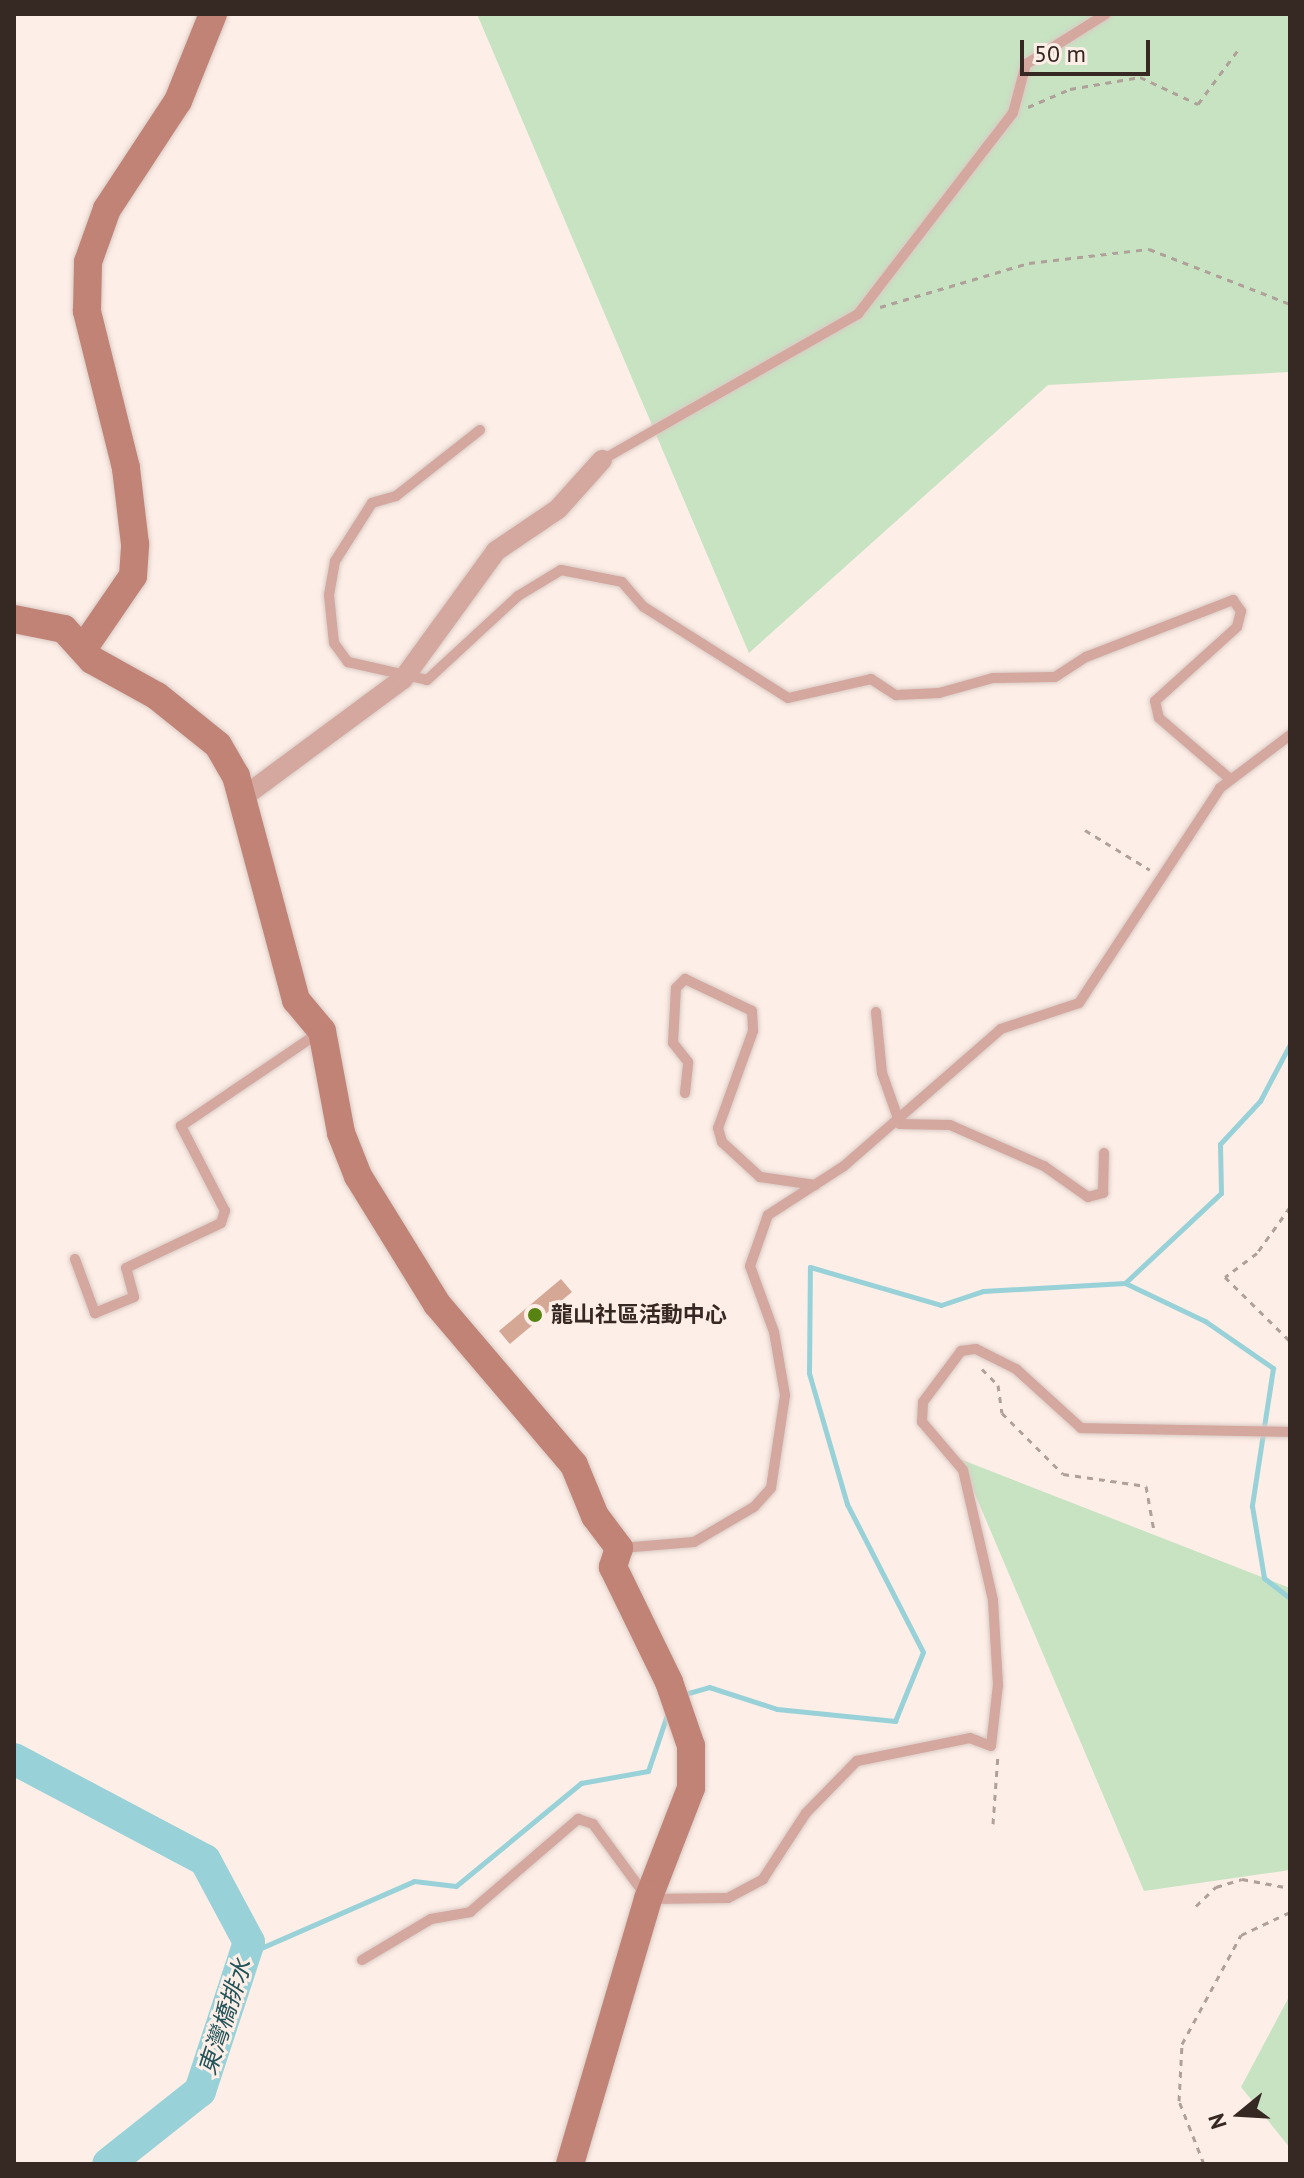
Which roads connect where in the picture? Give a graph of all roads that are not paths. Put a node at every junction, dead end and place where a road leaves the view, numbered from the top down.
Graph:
1 (213, 14) edge
2 (1106, 14) edge
3 (480, 430) dead end
4 (602, 460) joint
5 (14, 619) edge
6 (85, 646) junction
7 (403, 679) junction
8 (1290, 735) edge
9 (1229, 778) junction
10 (242, 798) junction
11 (876, 1012) dead end
12 (322, 1031) junction
13 (685, 1093) dead end
14 (899, 1120) junction
15 (1104, 1153) dead end
16 (815, 1185) junction
17 (75, 1259) dead end
18 (1290, 1432) edge
19 (619, 1548) junction
20 (648, 1899) junction
21 (362, 1960) dead end
22 (570, 2164) edge

1 - 6 street
2 - 4 lane
3 - 7 lane
4 - 7 street
5 - 6 street
6 - 10 street
7 - 9 lane
7 - 10 street
8 - 9 lane
9 - 14 lane
10 - 12 street
11 - 14 lane
12 - 17 lane
12 - 19 street
13 - 16 lane
14 - 15 lane
14 - 16 lane
16 - 19 lane
18 - 20 lane
19 - 20 street
20 - 21 lane
20 - 22 street

